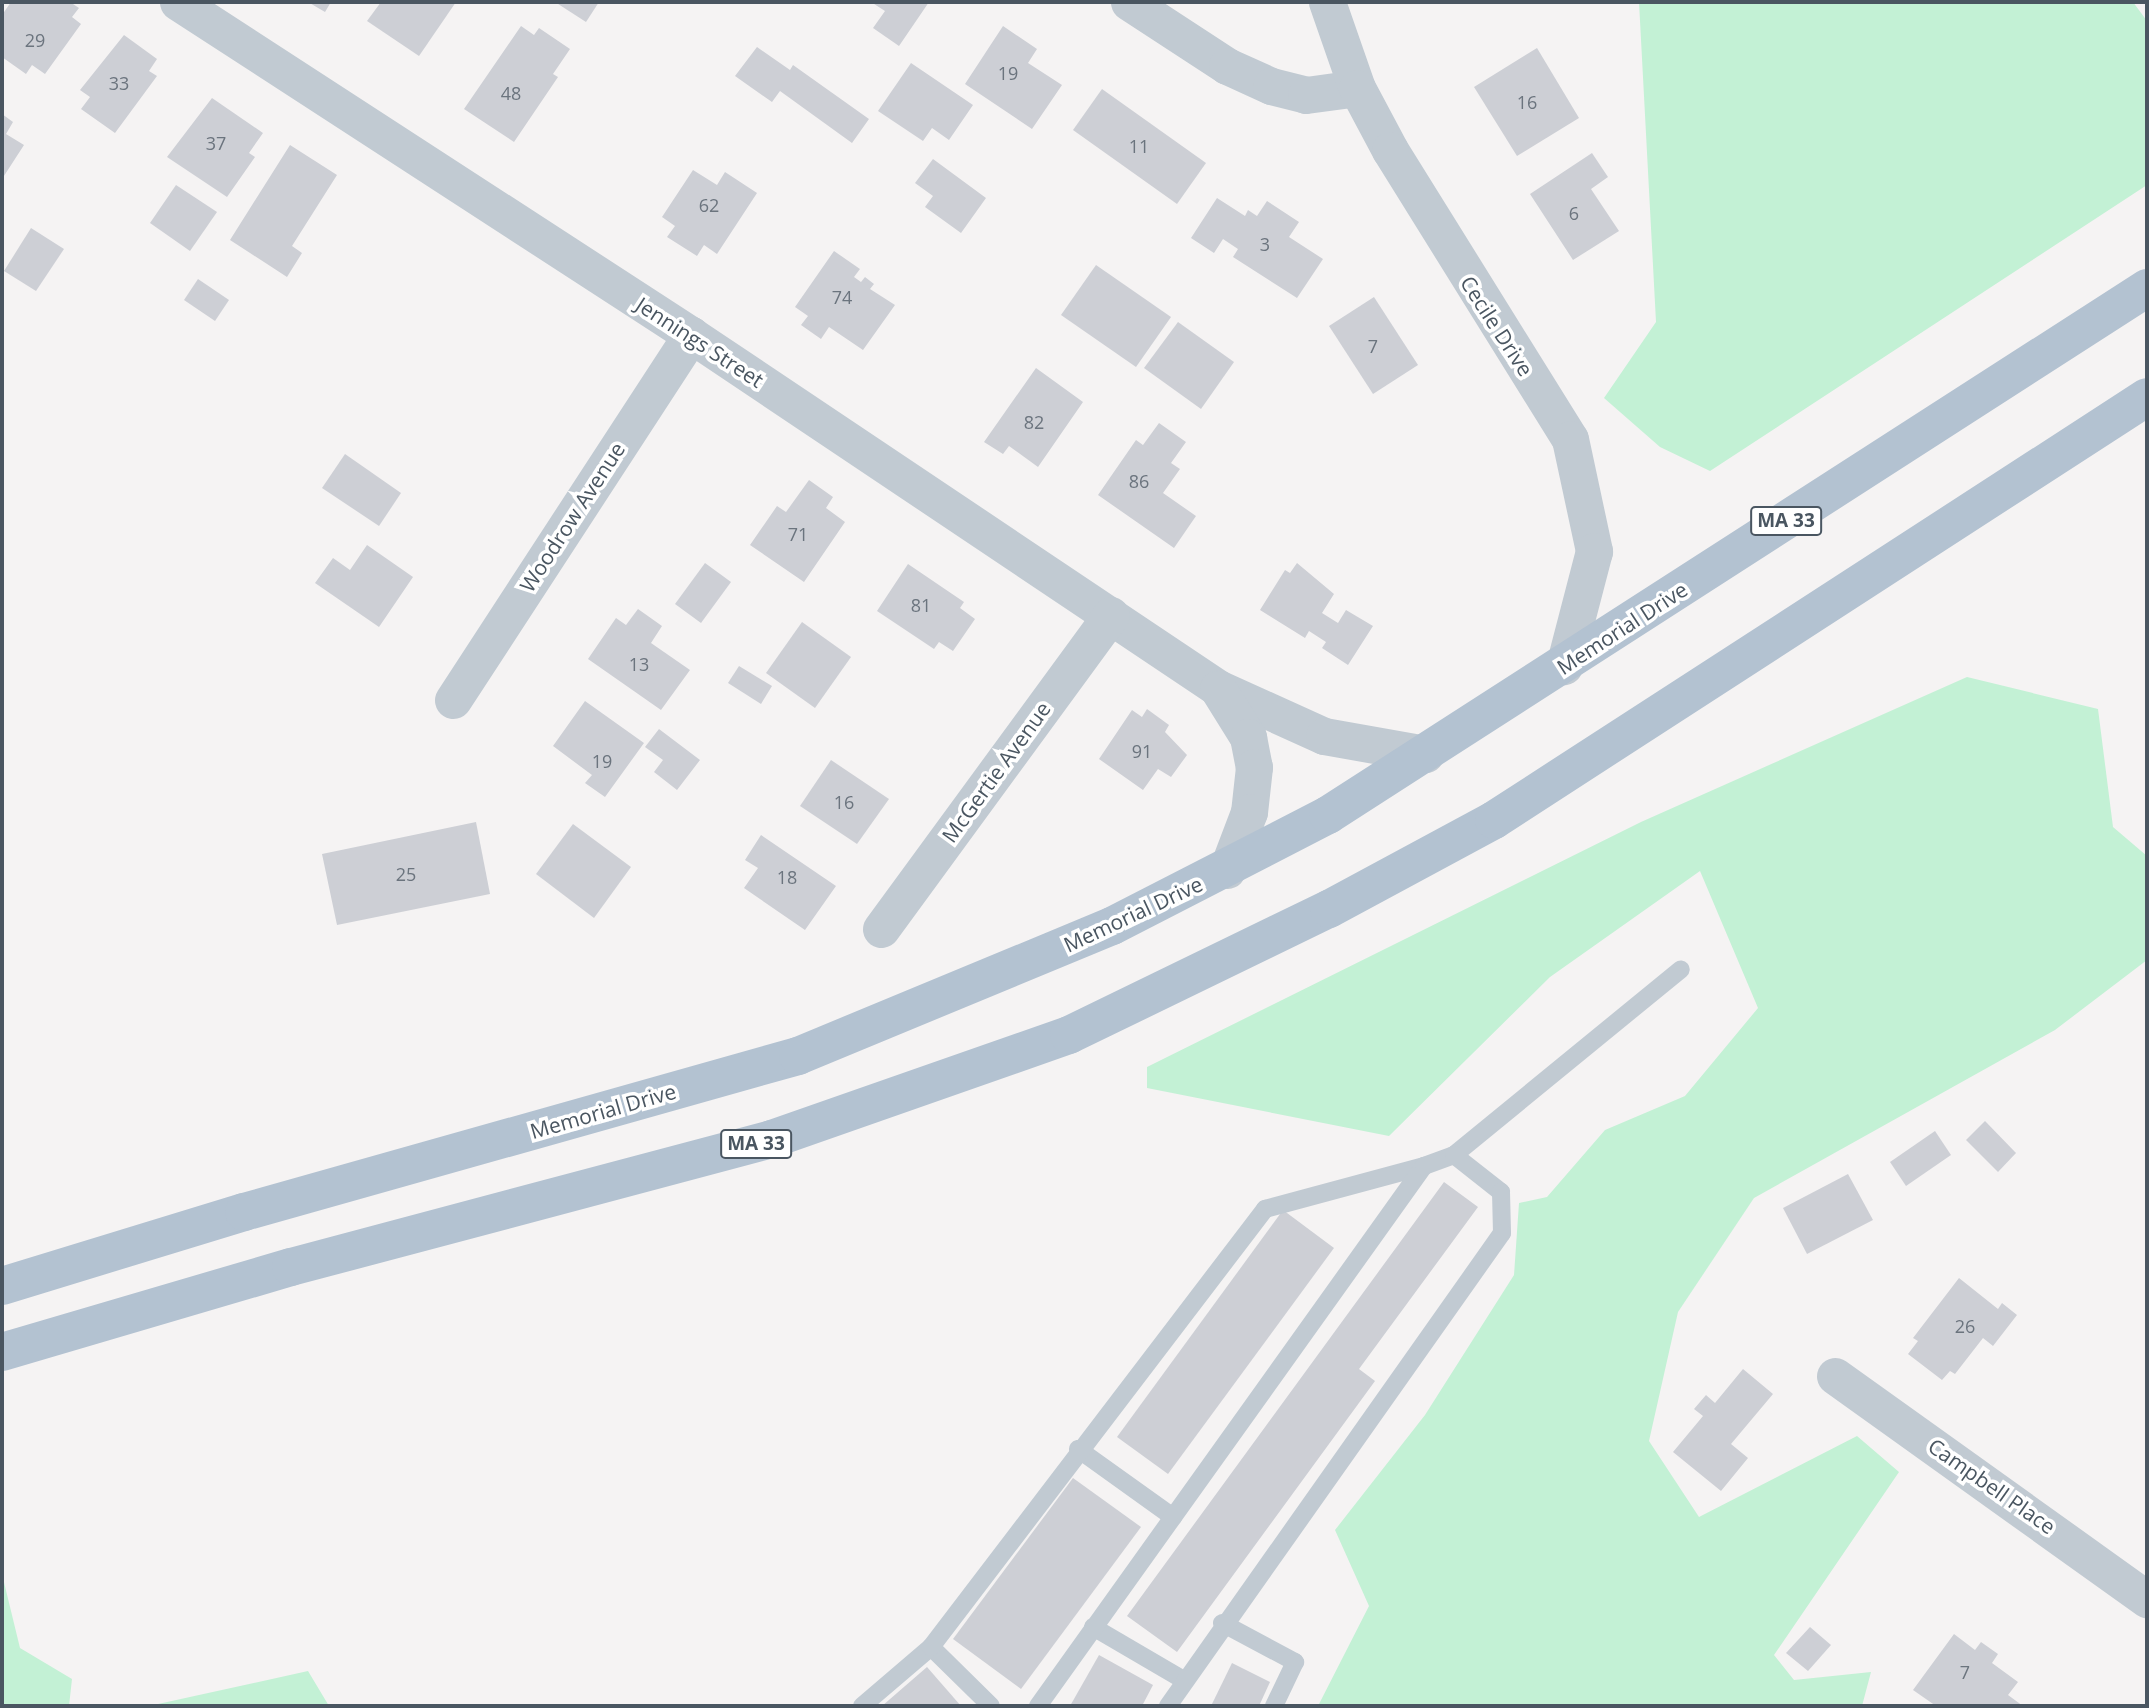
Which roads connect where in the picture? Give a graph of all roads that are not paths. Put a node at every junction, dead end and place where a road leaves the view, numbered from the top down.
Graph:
1 (178, 2) edge
2 (1129, 2) edge
3 (1327, 2) edge
4 (1357, 88) junction
5 (2147, 288) edge
6 (691, 335) junction
7 (2147, 397) edge
8 (1111, 615) junction
9 (1564, 666) junction
10 (1218, 688) junction
11 (453, 700) dead end
12 (1425, 754) junction
13 (1227, 870) junction
14 (881, 929) dead end
15 (1681, 969) dead end
16 (1454, 1155) junction
17 (1424, 1166) junction
18 (2, 1286) edge
19 (2, 1352) edge
20 (1835, 1376) dead end
21 (1078, 1450) junction
22 (1173, 1517) junction
23 (2147, 1599) edge
24 (1222, 1623) junction
25 (1093, 1628) junction
26 (932, 1647) junction
27 (1182, 1679) junction
28 (862, 1706) edge
29 (991, 1706) edge
30 (1038, 1706) edge
31 (1168, 1706) edge
32 (1273, 1706) edge

1 - 6 street, Jennings Street
2 - 4 street
3 - 4 street, Cecile Drive
4 - 9 street, Cecile Drive
5 - 9 main road, Memorial Drive / MA 33
6 - 8 street, Jennings Street
6 - 11 street, Woodrow Avenue
7 - 19 main road, MA 33
8 - 10 street, Jennings Street
8 - 14 street, McGertie Avenue
9 - 12 main road, Memorial Drive / MA 33
10 - 12 street, Jennings Street
10 - 13 street, Jennings Street
12 - 13 main road, Memorial Drive / MA 33
13 - 18 main road, Memorial Drive / MA 33
15 - 16 lane
16 - 17 lane
16 - 24 lane
17 - 21 lane
17 - 22 lane
20 - 23 street, Campbell Place
21 - 22 lane
21 - 26 lane
22 - 25 lane
24 - 27 lane
24 - 32 lane
25 - 27 lane
25 - 30 lane
26 - 28 lane
26 - 29 lane
27 - 31 lane

